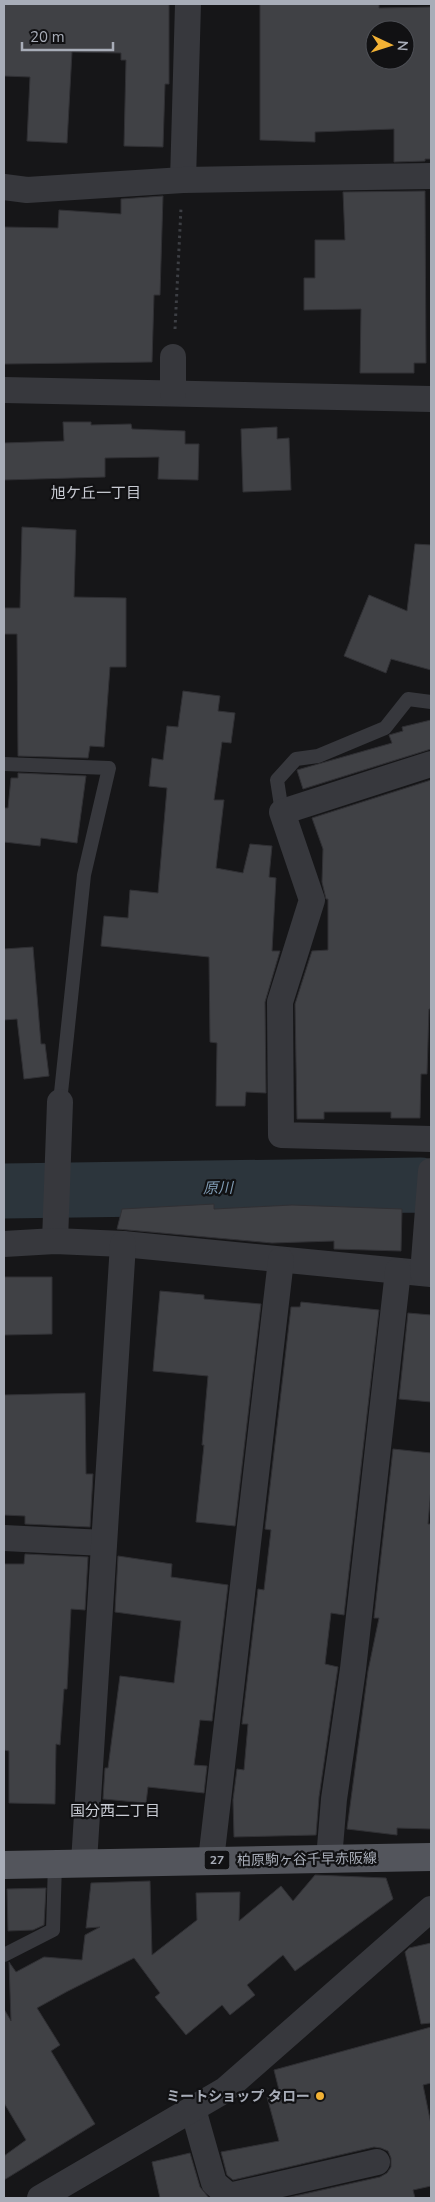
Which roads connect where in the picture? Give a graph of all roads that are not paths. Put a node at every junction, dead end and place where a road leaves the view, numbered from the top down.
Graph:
1 (188, 4) edge
2 (431, 176) edge
3 (183, 180) junction
4 (4, 187) edge
5 (174, 357) road end
6 (4, 390) edge
7 (173, 393) junction
8 (431, 399) edge
9 (431, 702) edge
10 (4, 764) edge
11 (431, 764) edge
12 (282, 812) junction
13 (60, 1102) joint
14 (431, 1139) edge
15 (431, 1170) edge
16 (55, 1241) junction
17 (4, 1244) edge
18 (123, 1244) junction
19 (281, 1260) junction
20 (418, 1273) edge
21 (4, 1538) edge
22 (104, 1542) junction
23 (431, 1857) edge
24 (329, 1859) junction
25 (211, 1860) junction
26 (84, 1862) junction
27 (55, 1863) junction
28 (4, 1865) edge
29 (431, 1909) edge
30 (4, 1956) edge
31 (193, 2109) junction
32 (377, 2162) dead end
33 (40, 2198) edge

1 - 3 street
2 - 3 street
3 - 4 street
5 - 7 street
6 - 7 street
7 - 8 street
9 - 12 lane
10 - 13 lane
11 - 12 street
12 - 14 street
13 - 16 street
15 - 20 street
16 - 17 street
16 - 18 street
18 - 19 street
18 - 22 street
19 - 20 street
19 - 25 street
20 - 24 street
21 - 22 street
22 - 26 street
23 - 24 main road, 柏原駒ヶ谷千早赤阪線 / 27
24 - 25 main road, 柏原駒ヶ谷千早赤阪線 / 27
25 - 26 main road, 柏原駒ヶ谷千早赤阪線 / 27
26 - 27 main road, 柏原駒ヶ谷千早赤阪線 / 27
27 - 28 main road, 柏原駒ヶ谷千早赤阪線 / 27
27 - 30 lane
29 - 31 street
31 - 32 street
31 - 33 street

